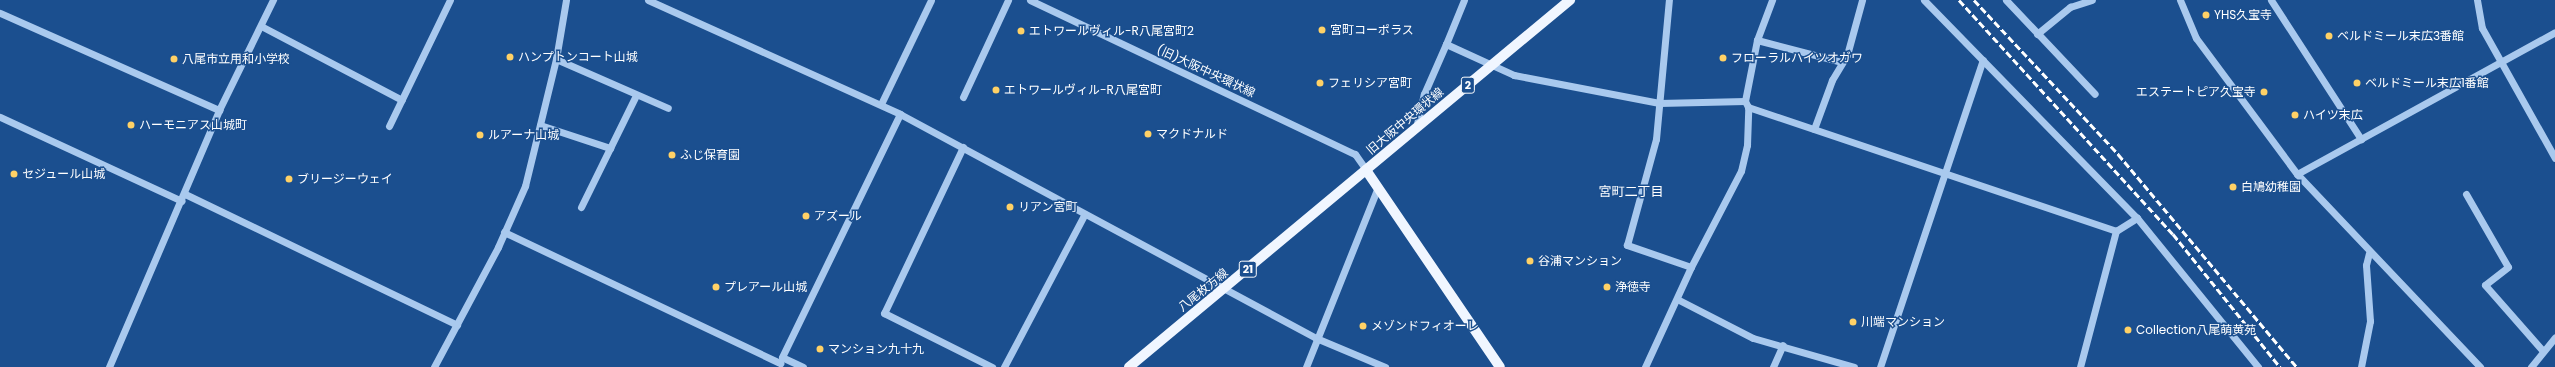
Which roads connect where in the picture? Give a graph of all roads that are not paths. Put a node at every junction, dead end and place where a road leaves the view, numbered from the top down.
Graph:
1 (273, 0) edge
2 (450, 0) edge
3 (566, 0) edge
4 (648, 0) edge
5 (931, 0) edge
6 (1008, 0) edge
7 (1030, 0) edge
8 (1464, 0) edge
9 (1570, 0) edge
10 (1669, 0) edge
11 (1772, 0) edge
12 (1862, 0) edge
13 (1924, 0) edge
14 (2006, 0) edge
15 (2092, 0) edge
16 (2180, 0) edge
17 (2270, 0) edge
18 (2477, 0) edge
19 (0, 13) edge
20 (261, 26) junction
21 (2555, 32) edge
22 (2037, 34) junction
23 (1757, 40) junction
24 (1446, 44) junction
25 (556, 59) junction
26 (1983, 60) junction
27 (1842, 62) junction
28 (2501, 62) junction
29 (1492, 65) junction
30 (2096, 94) dead end
31 (636, 95) junction
32 (963, 97) dead end
33 (402, 100) junction
34 (1659, 103) junction
35 (881, 104) junction
36 (1746, 104) junction
37 (668, 108) dead end
38 (218, 110) junction
39 (900, 114) junction
40 (0, 117) edge
41 (540, 125) junction
42 (389, 126) dead end
43 (1416, 129) junction
44 (1814, 129) junction
45 (2361, 139) junction
46 (963, 147) junction
47 (610, 148) junction
48 (2555, 158) edge
49 (1366, 170) junction
50 (1944, 173) junction
51 (2297, 174) junction
52 (1378, 187) junction
53 (185, 194) junction
54 (2466, 194) dead end
55 (182, 201) junction
56 (581, 207) dead end
57 (1084, 215) junction
58 (2137, 218) junction
59 (2116, 231) junction
60 (504, 232) junction
61 (2369, 253) junction
62 (1691, 267) junction
63 (1225, 289) junction
64 (1677, 298) junction
65 (457, 325) junction
66 (2555, 337) edge
67 (1316, 338) junction
68 (1783, 345) junction
69 (2543, 351) junction
70 (780, 362) edge
71 (109, 367) edge
72 (434, 367) edge
73 (803, 367) edge
74 (992, 367) edge
75 (1004, 367) edge
76 (1129, 367) edge
77 (1306, 367) edge
78 (1385, 367) edge
79 (1500, 367) edge
80 (1645, 367) edge
81 (1773, 367) edge
82 (1854, 367) edge
83 (1880, 367) edge
84 (2080, 367) edge
85 (2258, 367) edge
86 (2361, 367) edge
87 (2480, 367) edge
88 (2531, 367) edge

1 - 20 street
2 - 33 street
3 - 25 street
4 - 35 street
5 - 35 street
6 - 32 street
7 - 49 street, (旧)大阪中央環状線
8 - 24 street
9 - 29 main road, 旧大阪中央環状線 / 2
10 - 34 street
11 - 23 street
12 - 27 street
13 - 26 street
14 - 22 street
15 - 22 street
16 - 51 street
17 - 45 street
18 - 28 street
19 - 38 street
20 - 33 street
20 - 38 street
21 - 28 street
22 - 30 street
23 - 27 street
23 - 36 street
24 - 29 street
24 - 43 street
25 - 31 street
25 - 41 street
26 - 50 street
26 - 58 street
27 - 44 street
28 - 45 street
28 - 48 street
29 - 34 street
29 - 43 main road, 旧大阪中央環状線 / 2
31 - 37 street
31 - 47 street
33 - 42 street
34 - 36 street
34 - 62 street
35 - 39 street
36 - 44 street
36 - 62 street
38 - 53 street
39 - 46 street
39 - 70 street
40 - 55 street
41 - 47 street
41 - 60 street
43 - 49 main road, 旧大阪中央環状線 / 2
44 - 50 street
45 - 51 street
46 - 57 street
46 - 74 street
47 - 56 street
49 - 52 main road, 旧大阪中央環状線
49 - 63 main road, 八尾枚方線 / 21
50 - 59 street
50 - 83 street
51 - 61 street
52 - 67 street
52 - 79 main road, 旧大阪中央環状線
53 - 55 street
53 - 65 street
54 - 69 street
55 - 71 street
57 - 63 street
57 - 75 street
58 - 59 street
58 - 85 street
59 - 84 street
60 - 65 street
60 - 70 street
61 - 86 street
61 - 87 street
62 - 64 street
63 - 67 street
63 - 76 main road, 八尾枚方線 / 21
64 - 68 street
64 - 80 street
65 - 72 street
66 - 69 street
67 - 77 street
67 - 78 street
68 - 81 street
68 - 82 street
69 - 88 street
70 - 73 street

